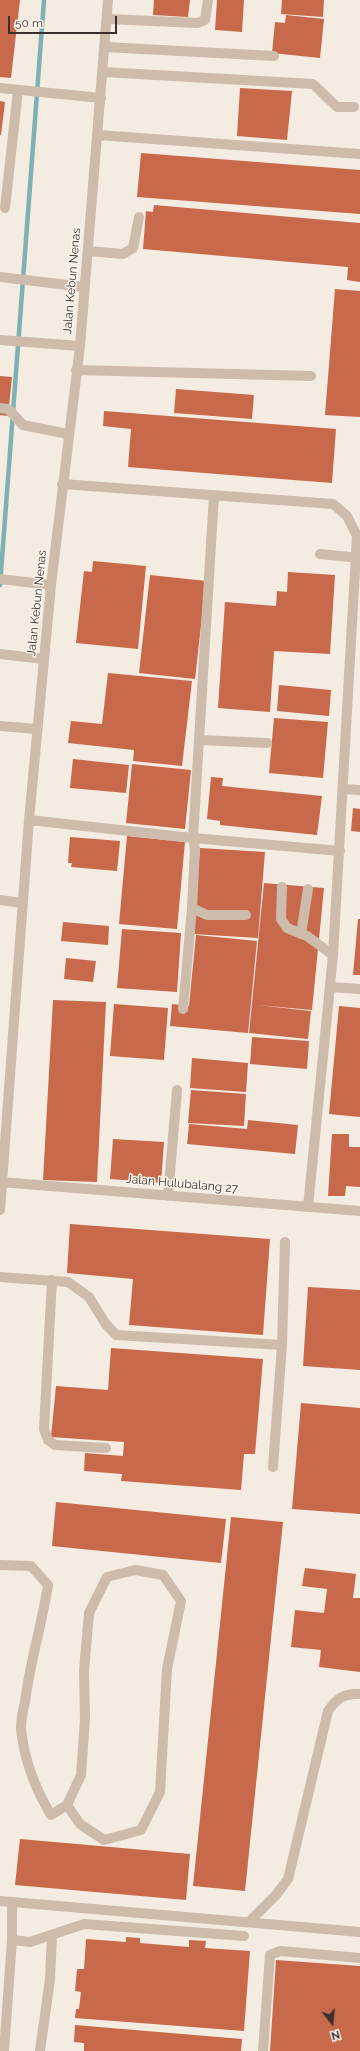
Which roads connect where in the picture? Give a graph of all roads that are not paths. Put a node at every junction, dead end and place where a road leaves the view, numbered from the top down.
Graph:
1 (108, 0) edge
2 (208, 0) edge
3 (107, 19) junction
4 (105, 47) junction
5 (274, 56) dead end
6 (103, 72) junction
7 (0, 88) edge
8 (23, 90) junction
9 (101, 98) junction
10 (354, 107) dead end
11 (98, 135) junction
12 (360, 154) edge
13 (5, 208) dead end
14 (139, 217) dead end
15 (88, 251) junction
16 (0, 277) edge
17 (85, 287) junction
18 (0, 340) edge
19 (80, 346) junction
20 (76, 370) junction
21 (312, 376) dead end
22 (4, 408) edge
23 (68, 434) junction
24 (62, 484) junction
25 (214, 495) junction
26 (320, 554) dead end
27 (358, 558) edge
28 (2, 579) edge
29 (51, 585) junction
30 (3, 654) edge
31 (44, 659) junction
32 (0, 726) edge
33 (37, 729) junction
34 (199, 740) junction
35 (267, 743) dead end
36 (344, 789) junction
37 (360, 790) edge
38 (29, 820) junction
39 (193, 838) junction
40 (340, 851) junction
41 (282, 887) dead end
42 (308, 889) dead end
43 (0, 900) edge
44 (22, 903) junction
45 (192, 908) junction
46 (246, 915) dead end
47 (301, 934) junction
48 (333, 955) junction
49 (330, 987) junction
50 (360, 989) edge
51 (183, 1009) dead end
52 (177, 1090) dead end
53 (8, 1103) junction
54 (0, 1120) edge
55 (1, 1182) edge
56 (168, 1196) junction
57 (308, 1207) junction
58 (0, 1210) edge
59 (360, 1211) edge
60 (285, 1242) dead end
61 (0, 1277) edge
62 (52, 1280) junction
63 (282, 1345) junction
64 (106, 1448) dead end
65 (273, 1467) dead end
66 (0, 1565) edge
67 (360, 1694) edge
68 (66, 1805) junction
69 (0, 1901) edge
70 (12, 1902) junction
71 (249, 1922) junction
72 (360, 1932) edge
73 (52, 1935) junction
74 (244, 1936) dead end
75 (12, 1940) junction
76 (360, 1958) edge
77 (4, 2051) edge
78 (40, 2051) edge
79 (263, 2051) edge

1 - 3 street, Jalan Kebun Nenas
2 - 3 street
3 - 4 street, Jalan Kebun Nenas
4 - 5 street
4 - 6 street, Jalan Kebun Nenas
6 - 9 street, Jalan Kebun Nenas
6 - 10 street
7 - 8 street
8 - 9 street
8 - 13 street
9 - 11 street, Jalan Kebun Nenas
11 - 12 street
11 - 15 street, Jalan Kebun Nenas
14 - 15 street
15 - 17 street, Jalan Kebun Nenas
16 - 17 street
17 - 19 street, Jalan Kebun Nenas
18 - 19 street
19 - 20 street, Jalan Kebun Nenas
20 - 21 street
20 - 23 street, Jalan Kebun Nenas
22 - 23 street
23 - 24 street, Jalan Kebun Nenas
24 - 25 street
24 - 29 street, Jalan Kebun Nenas
25 - 27 street
25 - 34 street
26 - 27 street
27 - 36 street
28 - 29 street
29 - 31 street, Jalan Kebun Nenas
30 - 31 street
31 - 33 street, Jalan Kebun Nenas
32 - 33 street
33 - 38 street, Jalan Kebun Nenas
34 - 35 street
34 - 39 street
36 - 37 street
36 - 40 street
38 - 39 street
38 - 44 street, Jalan Kebun Nenas
39 - 40 street
39 - 45 street
40 - 48 street
41 - 47 street
42 - 47 street
43 - 44 street
44 - 53 street, Jalan Kebun Nenas
45 - 46 street
45 - 51 street
47 - 48 street
48 - 49 street
49 - 50 street
49 - 57 street
52 - 56 street
53 - 54 street
53 - 55 street, Jalan Kebun Nenas
55 - 56 street, Jalan Hulubalang 27
55 - 58 street, Jalan Kebun Nenas
56 - 57 street, Jalan Hulubalang 27
57 - 59 street, Jalan Hulubalang 27
60 - 63 street
61 - 62 street
62 - 63 street
62 - 64 street
63 - 65 street
66 - 68 street
67 - 71 street
68 - 68 street
69 - 70 street
70 - 71 street
70 - 75 street
71 - 72 street
73 - 74 street
73 - 75 street
73 - 78 street
75 - 77 street
76 - 79 street

